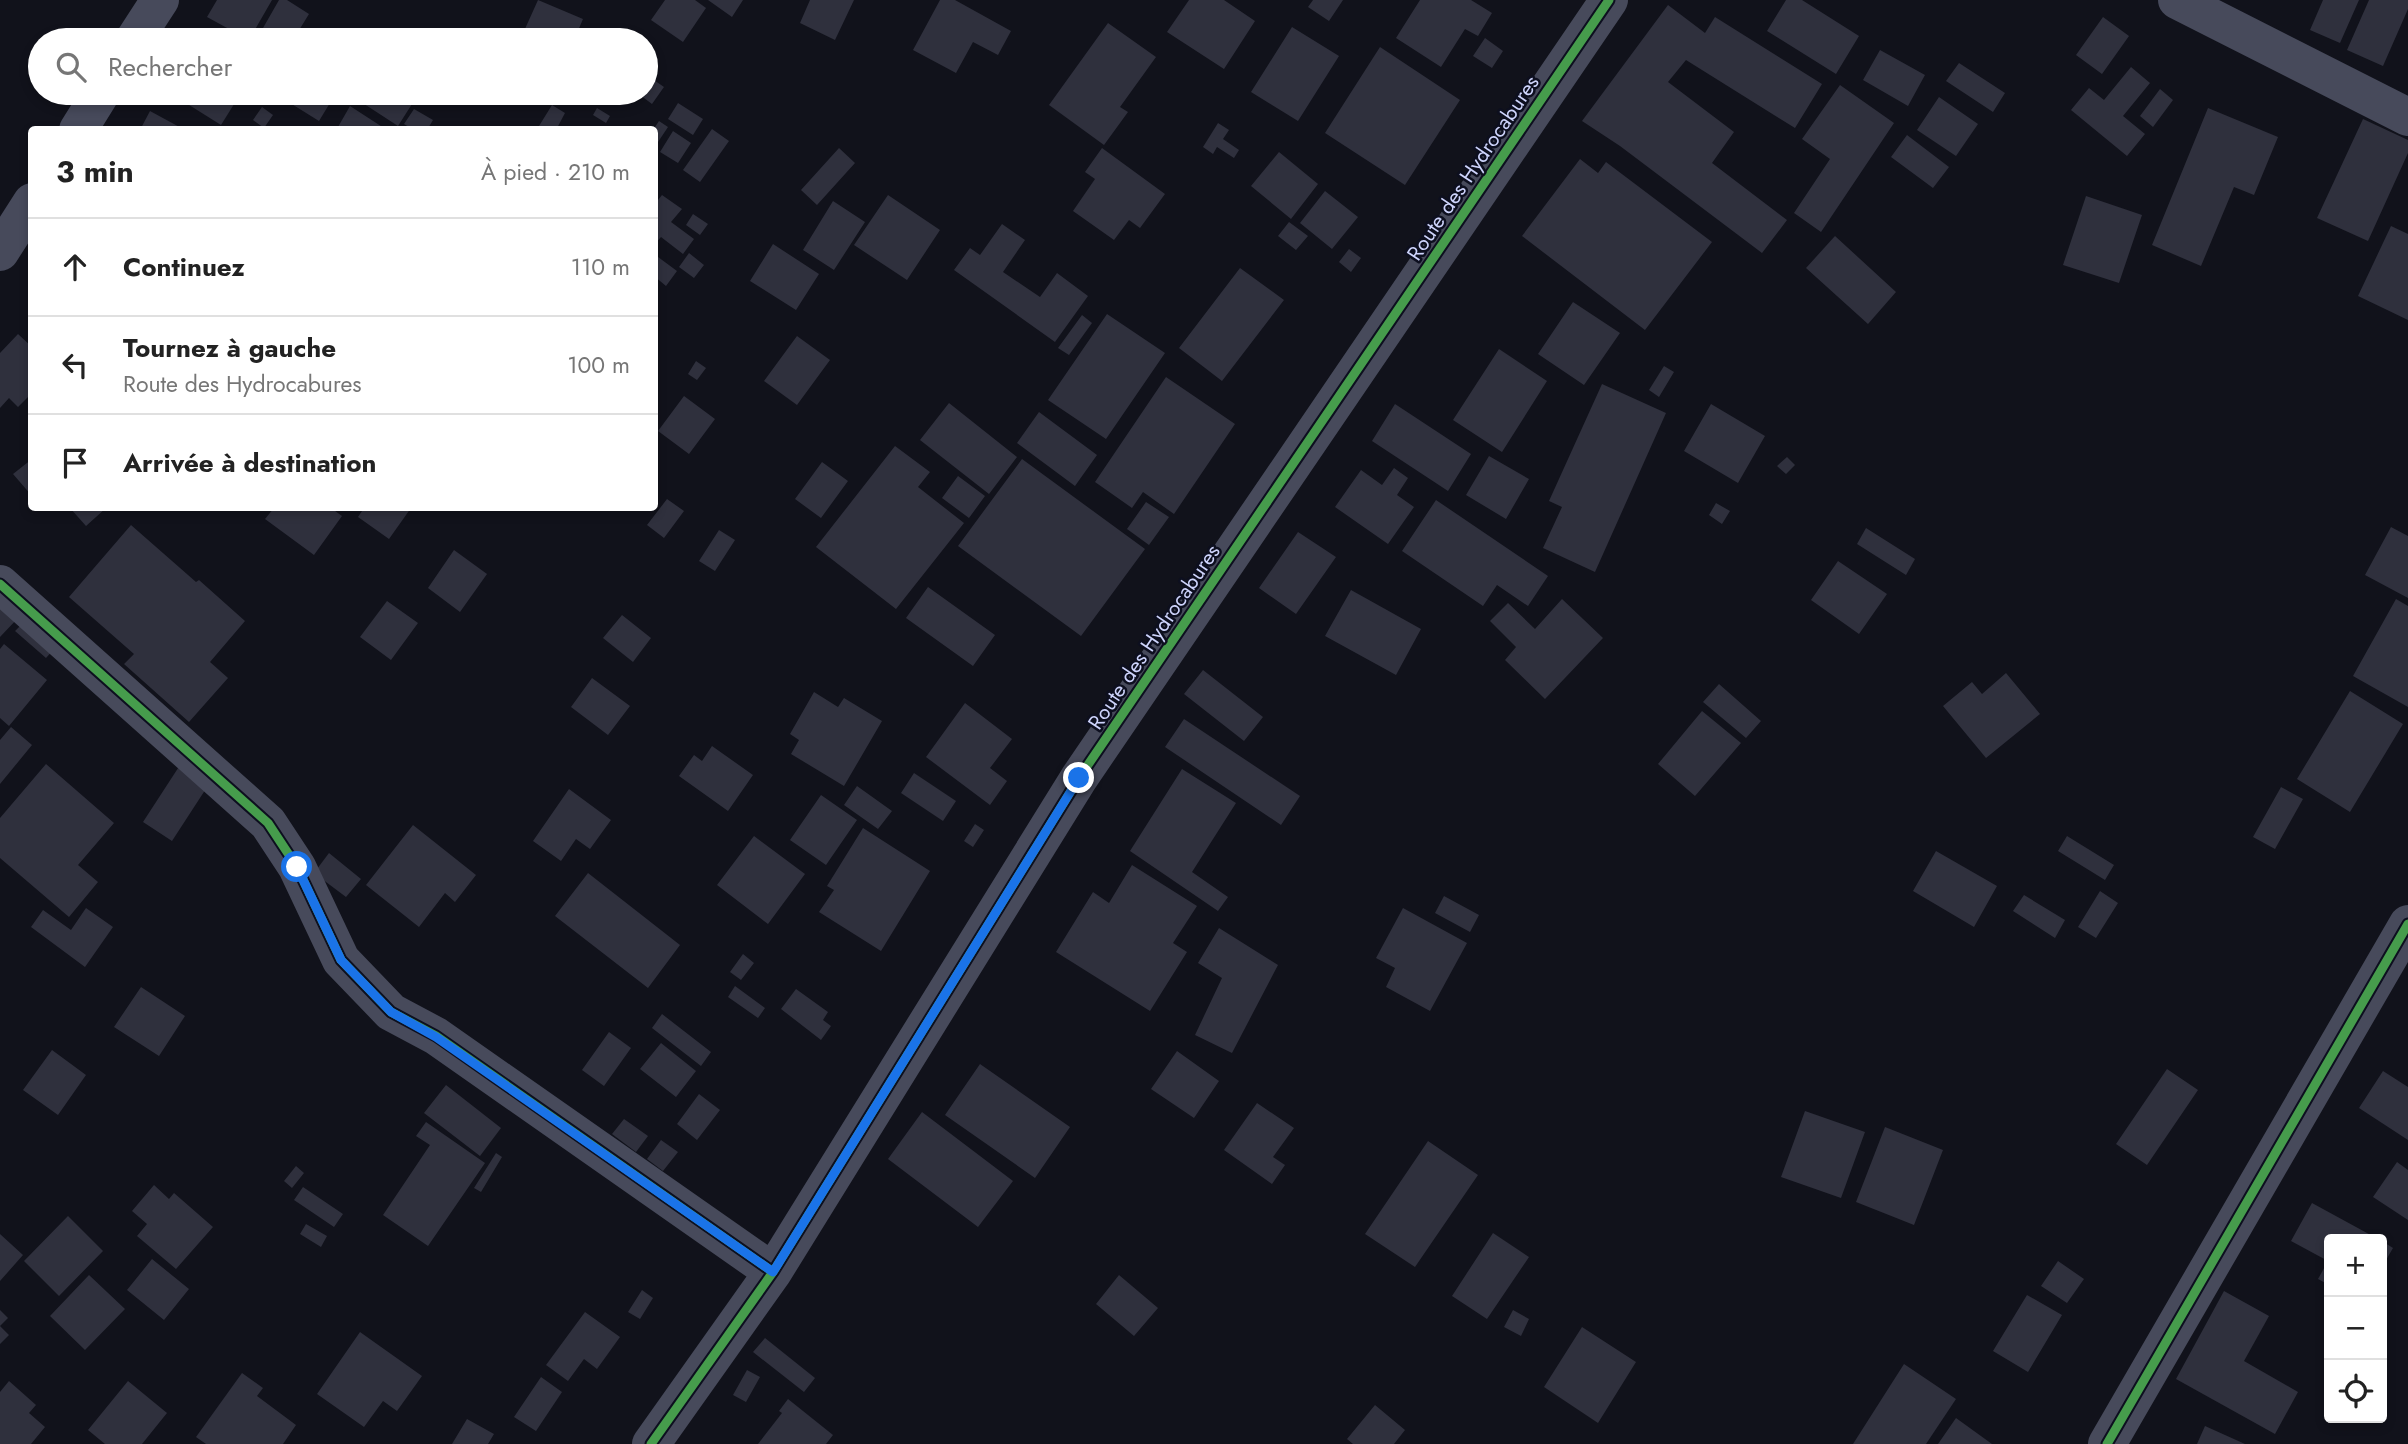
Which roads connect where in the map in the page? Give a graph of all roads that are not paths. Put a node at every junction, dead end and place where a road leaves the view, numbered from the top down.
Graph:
1 (160, 0) edge
2 (1609, 0) edge
3 (2177, 0) edge
4 (142, 28) edge
5 (94, 105) edge
6 (2408, 117) edge
7 (80, 126) edge
8 (28, 208) edge
9 (0, 252) edge
10 (0, 584) edge
11 (2408, 924) edge
12 (773, 1272) junction
13 (651, 1444) edge
14 (2107, 1444) edge

1 - 4 street
2 - 12 street, Route des Hydrocabures
3 - 6 street
5 - 7 street
8 - 9 street
10 - 12 street
11 - 14 street
12 - 13 street, Route des Hydrocabures

